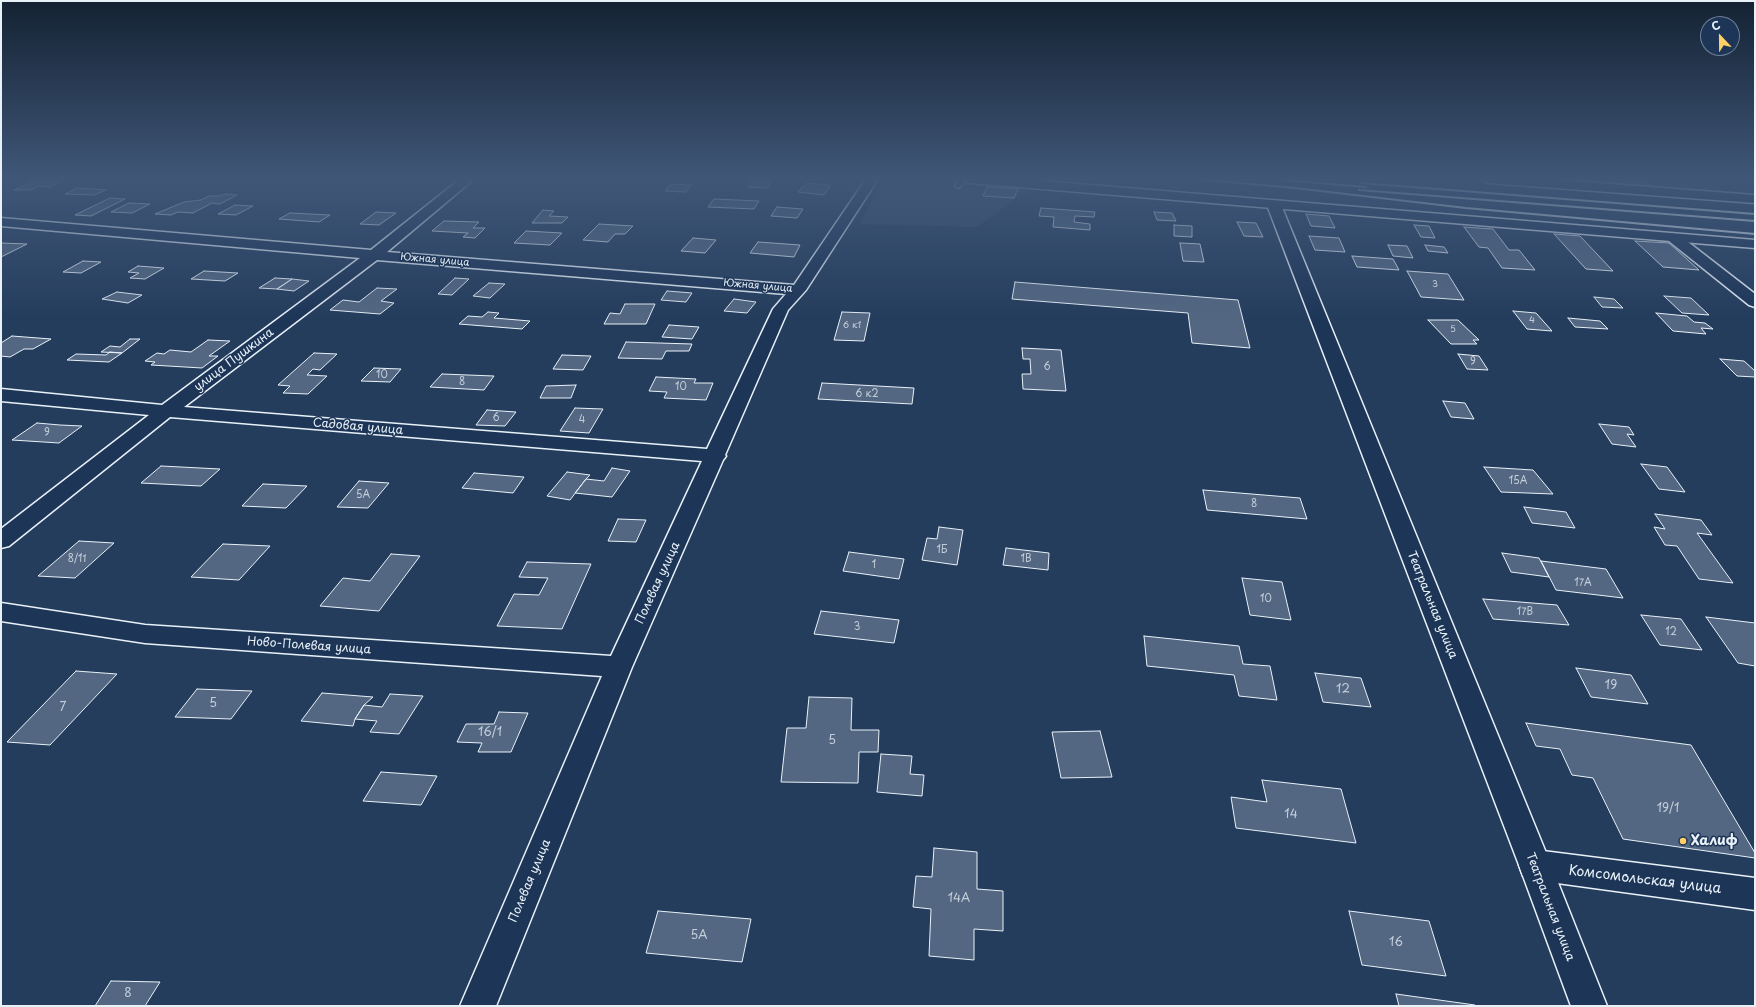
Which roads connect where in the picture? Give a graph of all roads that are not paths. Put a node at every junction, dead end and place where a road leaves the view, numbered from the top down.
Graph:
1 (46, 226) edge
2 (410, 226) edge
3 (841, 226) edge
4 (1282, 226) edge
5 (1528, 226) edge
6 (1674, 238) junction
7 (1755, 244) edge
8 (374, 255) junction
9 (798, 290) junction
10 (1755, 302) edge
11 (1, 395) edge
12 (166, 411) junction
13 (716, 456) junction
14 (1, 541) edge
15 (1, 612) edge
16 (619, 667) junction
17 (1535, 865) junction
18 (1755, 894) edge
19 (478, 1006) edge
20 (1589, 1006) edge

1 - 8 street, Южная улица
2 - 8 street, улица Пушкина
3 - 9 street, Полевая улица
4 - 17 street, Театральная улица
5 - 6 street
6 - 7 street
6 - 10 street
8 - 9 street, Южная улица
8 - 12 street, улица Пушкина
9 - 13 street, Полевая улица
11 - 12 street, Садовая улица
12 - 13 street, Садовая улица
12 - 14 street, улица Пушкина
13 - 16 street, Полевая улица
15 - 16 street, Ново-Полевая улица
16 - 19 street, Полевая улица
17 - 18 street, Комсомольская улица
17 - 20 street, Театральная улица

